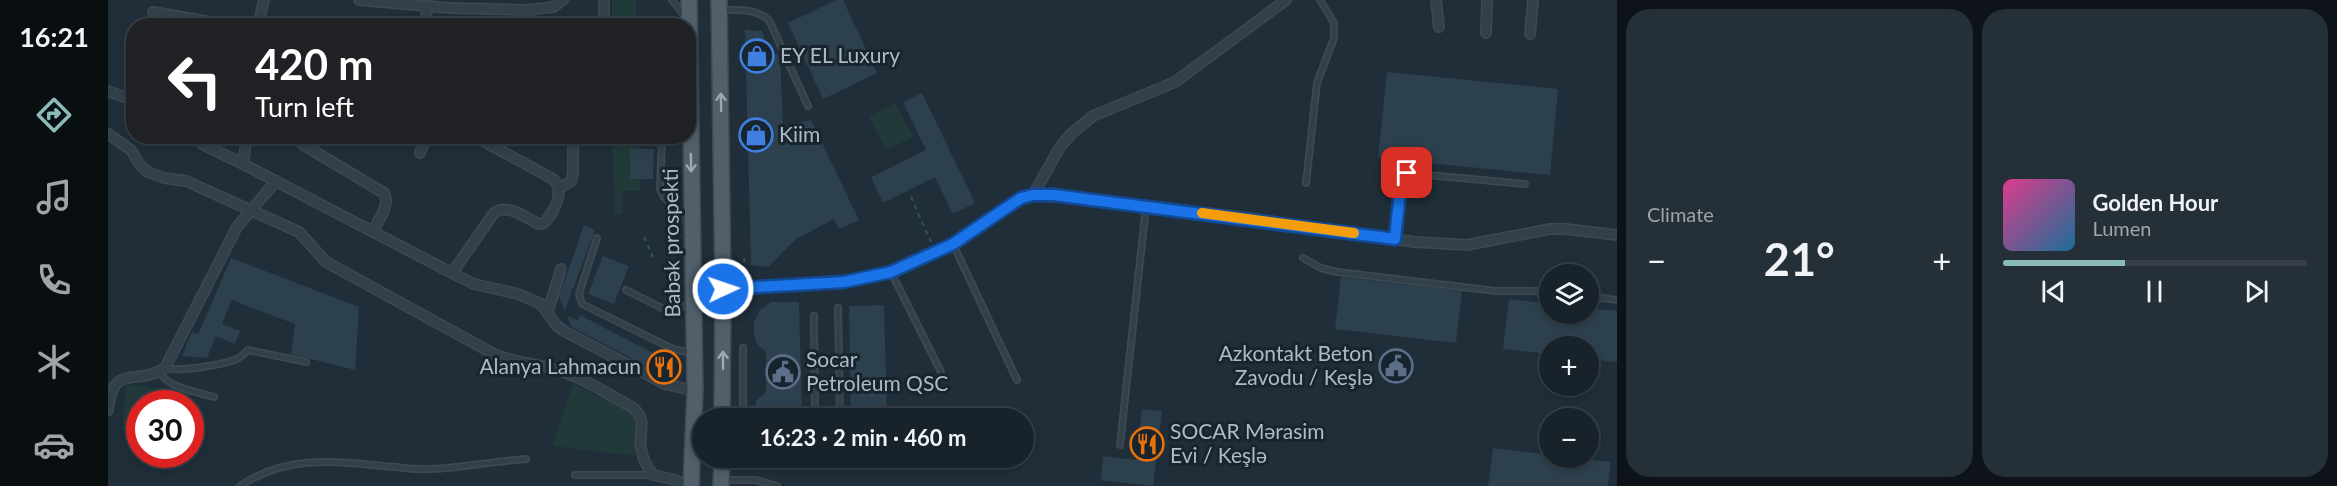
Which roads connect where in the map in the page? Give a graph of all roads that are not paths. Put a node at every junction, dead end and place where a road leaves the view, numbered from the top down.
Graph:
1 (264, 0) edge
2 (364, 0) edge
3 (563, 0) edge
4 (604, 0) edge
5 (672, 0) edge
6 (689, 0) edge
7 (1286, 0) edge
8 (1320, 0) edge
9 (1436, 0) edge
10 (1487, 0) edge
11 (1533, 0) edge
12 (515, 5) edge
13 (719, 5) edge
14 (428, 6) junction
15 (527, 10) junction
16 (153, 12) dead end
17 (188, 18) edge
18 (260, 18) edge
19 (426, 18) edge
20 (526, 18) edge
21 (604, 18) edge
22 (687, 18) edge
23 (689, 18) edge
24 (1439, 27) dead end
25 (1486, 33) dead end
26 (1530, 34) dead end
27 (108, 91) edge
28 (126, 98) edge
29 (808, 106) dead end
30 (108, 134) edge
31 (202, 144) edge
32 (246, 144) edge
33 (302, 144) dead end
34 (424, 144) edge
35 (489, 144) edge
36 (573, 144) edge
37 (662, 144) edge
38 (690, 144) edge
39 (420, 153) dead end
40 (243, 164) junction
41 (276, 181) junction
42 (1306, 183) dead end
43 (1525, 184) dead end
44 (560, 188) junction
45 (1033, 195) junction
46 (1146, 206) junction
47 (251, 210) junction
48 (692, 227) junction
49 (373, 231) junction
50 (1617, 236) edge
51 (597, 238) dead end
52 (1395, 239) junction
53 (953, 244) junction
54 (1303, 258) dead end
55 (561, 269) dead end
56 (891, 272) junction
57 (452, 273) junction
58 (723, 289) junction
59 (626, 290) dead end
60 (1539, 291) edge
61 (1599, 298) edge
62 (1617, 300) edge
63 (694, 305) junction
64 (838, 308) dead end
65 (548, 311) junction
66 (814, 316) dead end
67 (743, 348) dead end
68 (694, 353) junction
69 (306, 362) dead end
70 (162, 370) junction
71 (941, 372) dead end
72 (1017, 380) dead end
73 (695, 391) junction
74 (214, 397) dead end
75 (723, 408) edge
76 (743, 408) edge
77 (815, 408) edge
78 (840, 408) edge
79 (108, 410) edge
80 (1120, 445) dead end
81 (526, 459) dead end
82 (722, 468) edge
83 (575, 475) dead end
84 (653, 475) junction
85 (721, 483) edge
86 (240, 486) edge
87 (690, 486) edge
88 (777, 486) edge

1 - 18 street
2 - 14 street
3 - 15 street
4 - 21 street
5 - 22 lane
6 - 23 main road, Babək prospekti
7 - 45 street
8 - 42 lane
9 - 24 street
10 - 25 street
11 - 26 street
12 - 14 street
12 - 15 street
13 - 29 lane
58 -> 13 main road
14 - 19 street
15 - 20 street
16 - 17 street
27 - 28 street
30 - 47 street
31 - 40 street
32 - 40 street
33 - 49 street
34 - 39 street
35 - 44 street
36 - 44 street
37 - 48 lane
38 -> 48 main road, Babək prospekti
40 - 41 street
41 - 47 street
41 - 49 street
43 - 52 lane
44 - 57 street
45 - 46 street
45 - 53 street
46 - 52 street
46 - 80 lane
47 - 70 street
47 - 84 street
48 - 63 main road, Babək prospekti
49 - 57 street
50 - 52 street
51 - 68 lane
53 - 56 street
53 - 72 lane
54 - 60 lane
55 - 65 street
56 - 58 street
56 - 71 lane
57 - 65 street
75 -> 58 main road
59 - 63 lane
61 - 62 lane
63 - 68 main road, Babək prospekti
64 - 78 lane
65 - 73 street
66 - 77 lane
67 - 76 lane
68 - 73 main road, Babək prospekti
69 - 70 lane
70 - 74 lane
70 - 79 street
73 - 87 main road, Babək prospekti
81 - 86 lane
82 - 85 main road
83 - 84 lane
84 - 87 street
85 - 88 lane

